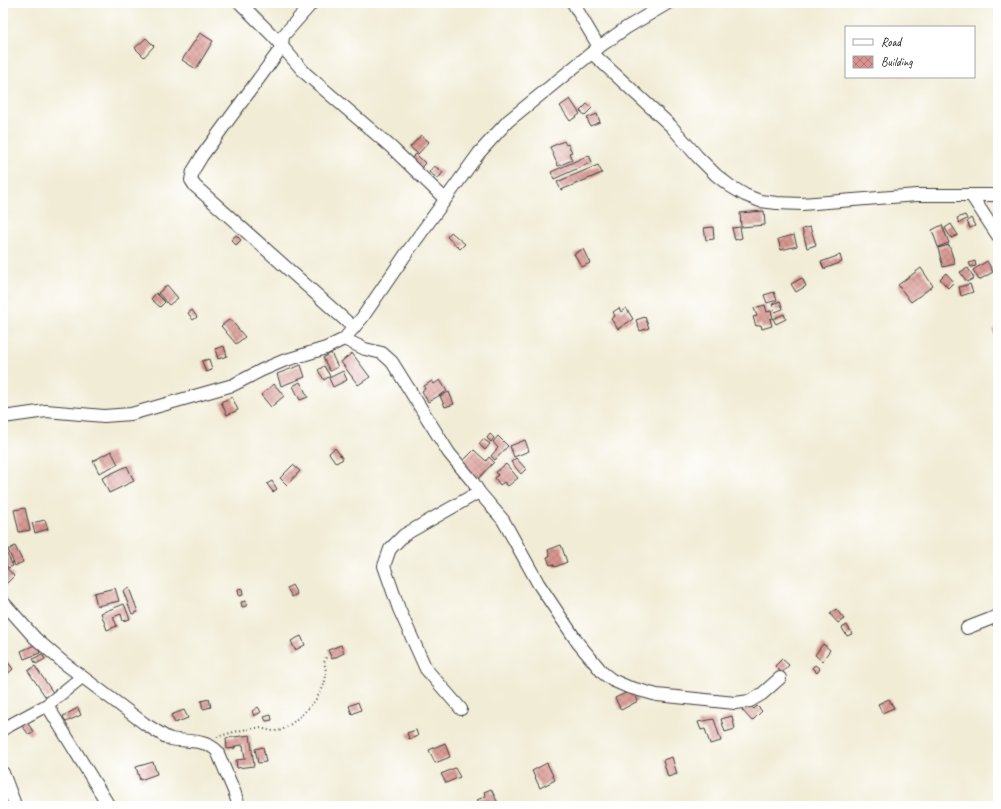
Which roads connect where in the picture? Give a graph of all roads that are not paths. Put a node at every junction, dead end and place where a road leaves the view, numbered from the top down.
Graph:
1 (240, 3) edge
2 (312, 3) edge
3 (573, 3) edge
4 (668, 3) edge
5 (282, 47) junction
6 (595, 50) junction
7 (971, 195) junction
8 (998, 195) edge
9 (445, 199) junction
10 (998, 236) edge
11 (354, 328) junction
12 (344, 339) junction
13 (3, 417) edge
14 (479, 492) junction
15 (3, 602) edge
16 (998, 616) edge
17 (967, 628) dead end
18 (82, 677) junction
19 (780, 678) dead end
20 (47, 705) junction
21 (461, 709) dead end
22 (3, 729) edge
23 (3, 773) edge
24 (14, 802) dead end
25 (108, 806) edge
26 (239, 806) edge

1 - 5 street
2 - 5 street
3 - 6 street
4 - 6 street
5 - 9 street
5 - 11 street
6 - 7 street
6 - 9 street
7 - 8 street
7 - 10 street
9 - 11 street
11 - 12 street
12 - 13 street
12 - 14 street
14 - 19 street
14 - 21 street
15 - 18 street
16 - 17 street
18 - 20 street
18 - 26 street
20 - 22 street
20 - 25 street
23 - 24 street

